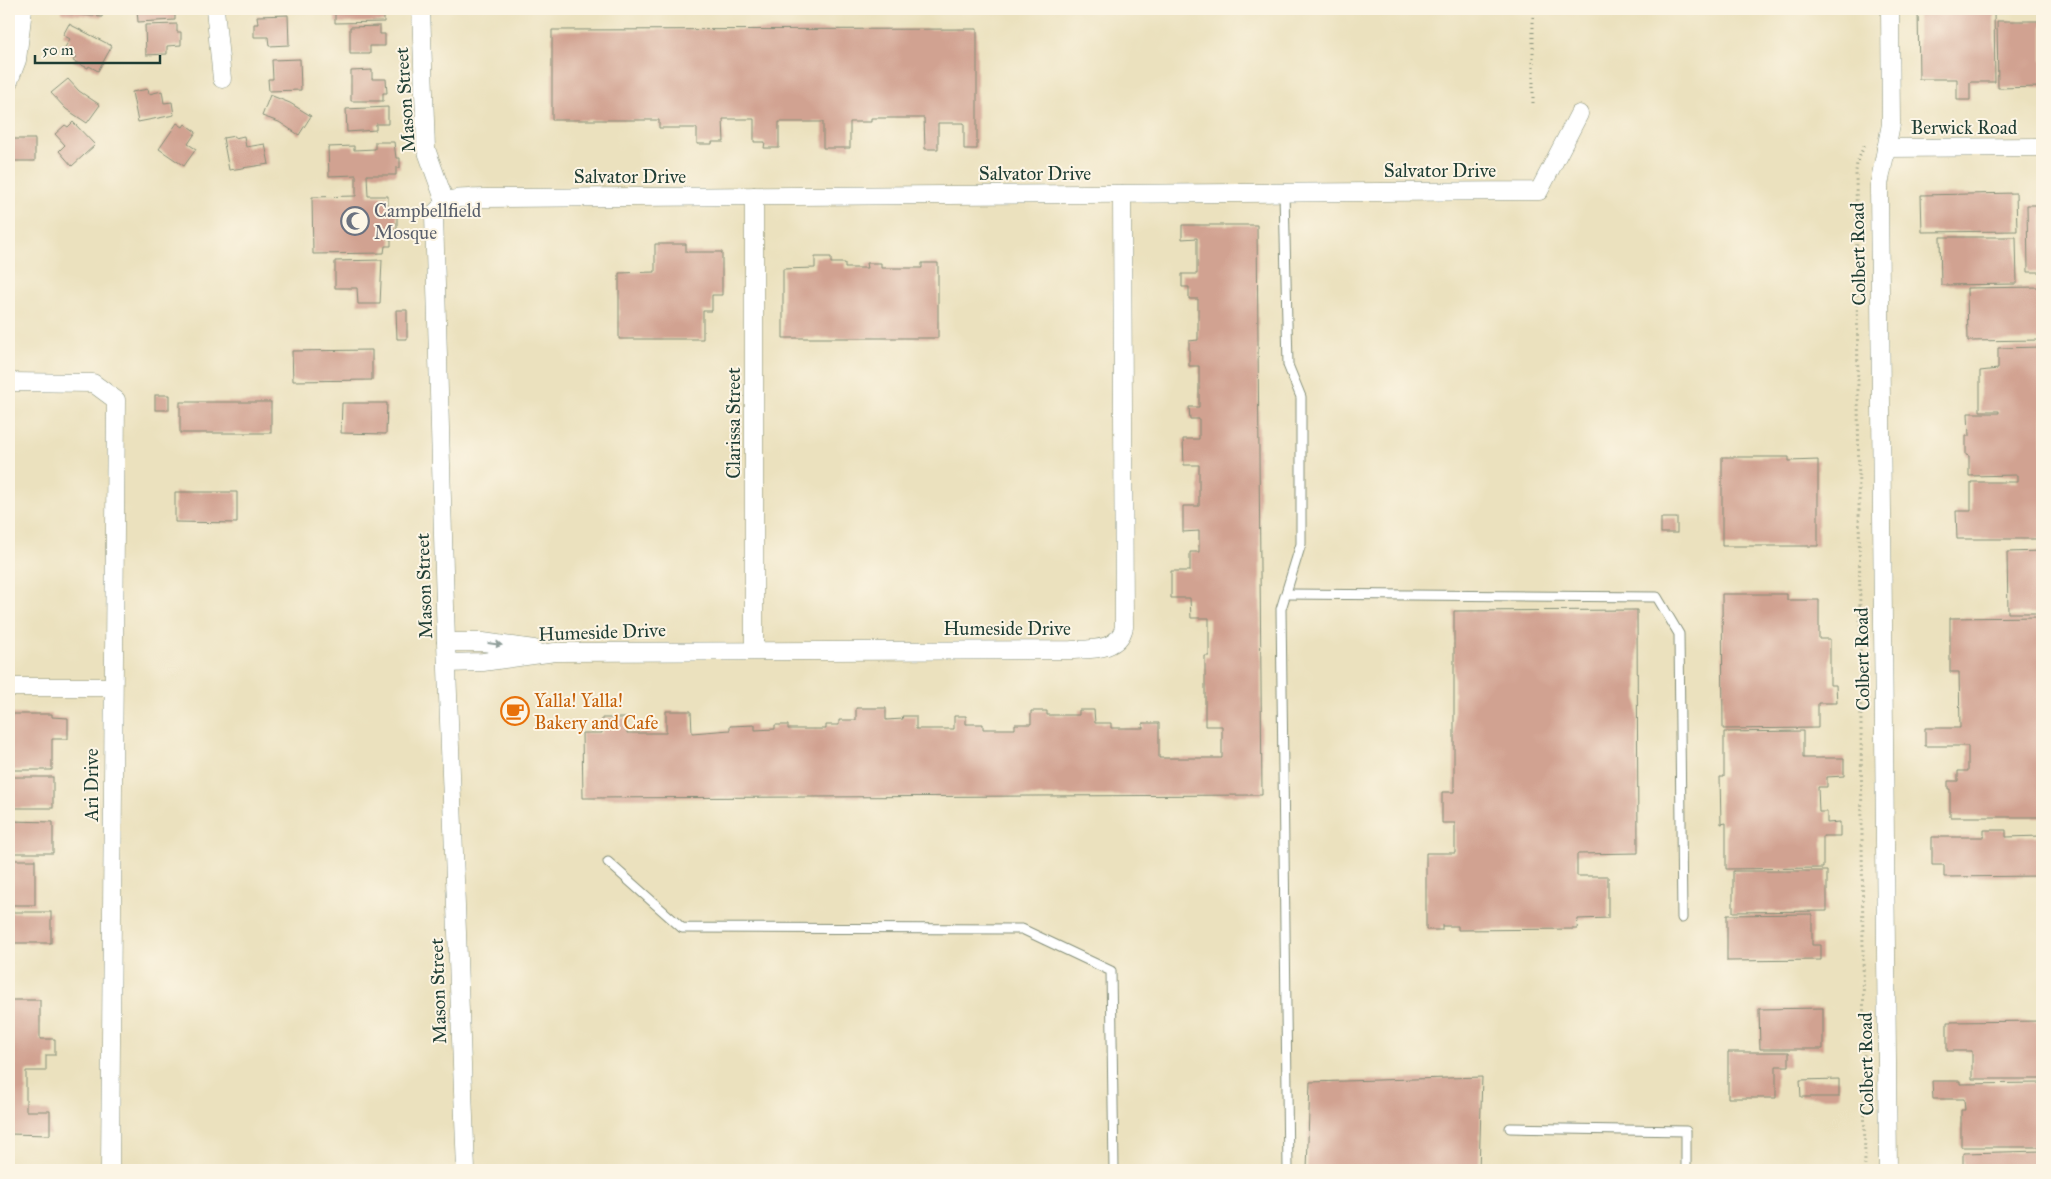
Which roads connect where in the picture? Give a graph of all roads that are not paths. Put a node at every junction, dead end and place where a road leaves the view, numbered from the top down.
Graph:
1 (22, 9) edge
2 (215, 9) edge
3 (421, 9) edge
4 (1890, 9) edge
5 (222, 79) dead end
6 (9, 81) edge
7 (1579, 114) dead end
8 (2042, 147) edge
9 (1886, 148) junction
10 (1284, 192) junction
11 (1122, 194) junction
12 (754, 196) junction
13 (446, 202) junction
14 (9, 382) edge
15 (1286, 594) junction
16 (446, 642) junction
17 (754, 650) junction
18 (555, 652) junction
19 (447, 663) junction
20 (9, 687) edge
21 (113, 687) junction
22 (608, 862) dead end
23 (1682, 918) dead end
24 (1510, 1128) dead end
25 (110, 1170) edge
26 (466, 1170) edge
27 (1114, 1170) edge
28 (1288, 1170) edge
29 (1686, 1170) edge
30 (1888, 1170) edge

1 - 6 street
2 - 5 street
3 - 13 street, Mason Street
4 - 9 street, Colbert Road
7 - 10 street, Salvator Drive
8 - 9 street, Berwick Road
9 - 30 street, Colbert Road
10 - 11 street, Salvator Drive
10 - 15 lane
11 - 12 street, Salvator Drive
11 - 17 street, Humeside Drive
12 - 13 street, Salvator Drive
12 - 17 street, Clarissa Street
13 - 16 street, Mason Street
14 - 21 street, Ari Drive
15 - 23 lane
15 - 28 lane
16 -> 18 street
16 - 19 street, Mason Street
17 - 18 street, Humeside Drive
18 - 19 street, Humeside Drive
19 - 26 street, Mason Street
20 - 21 street
21 - 25 street, Ari Drive
22 - 27 lane
24 - 29 lane

